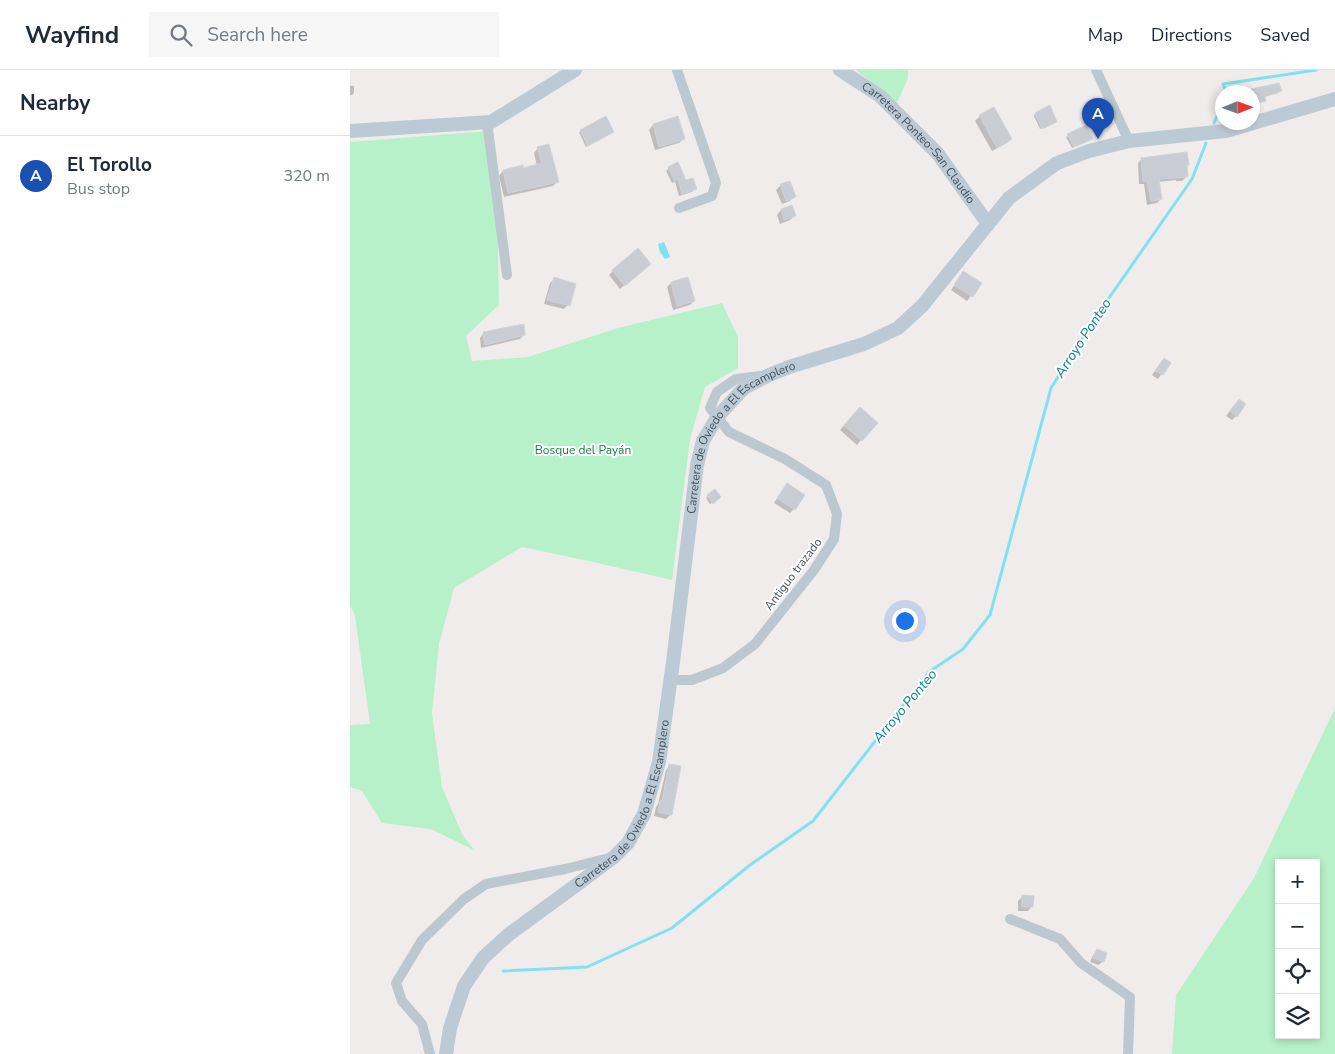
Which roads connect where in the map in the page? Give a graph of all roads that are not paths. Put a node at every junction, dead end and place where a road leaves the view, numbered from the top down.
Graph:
1 (575, 70) edge
2 (677, 70) edge
3 (840, 70) edge
4 (1096, 70) edge
5 (1335, 99) edge
6 (487, 122) junction
7 (350, 131) edge
8 (1128, 141) junction
9 (679, 208) dead end
10 (988, 224) junction
11 (507, 275) dead end
12 (718, 416) junction
13 (671, 680) junction
14 (614, 857) junction
15 (1010, 919) dead end
16 (430, 1054) edge
17 (446, 1054) edge
18 (1128, 1054) edge

1 - 6 street
2 - 9 street
3 - 10 street, Carretera Ponteo-San Claudio
4 - 8 street
5 - 8 street, Carretera de Oviedo a El Escamplero
6 - 7 street
6 - 11 street
8 - 10 street, Carretera de Oviedo a El Escamplero
10 - 12 street, Carretera de Oviedo a El Escamplero
12 - 13 street, Carretera de Oviedo a El Escamplero
12 - 13 street, Antiguo trazado
13 - 14 street, Carretera de Oviedo a El Escamplero
14 - 16 street
14 - 17 street, Carretera de Oviedo a El Escamplero
15 - 18 street

